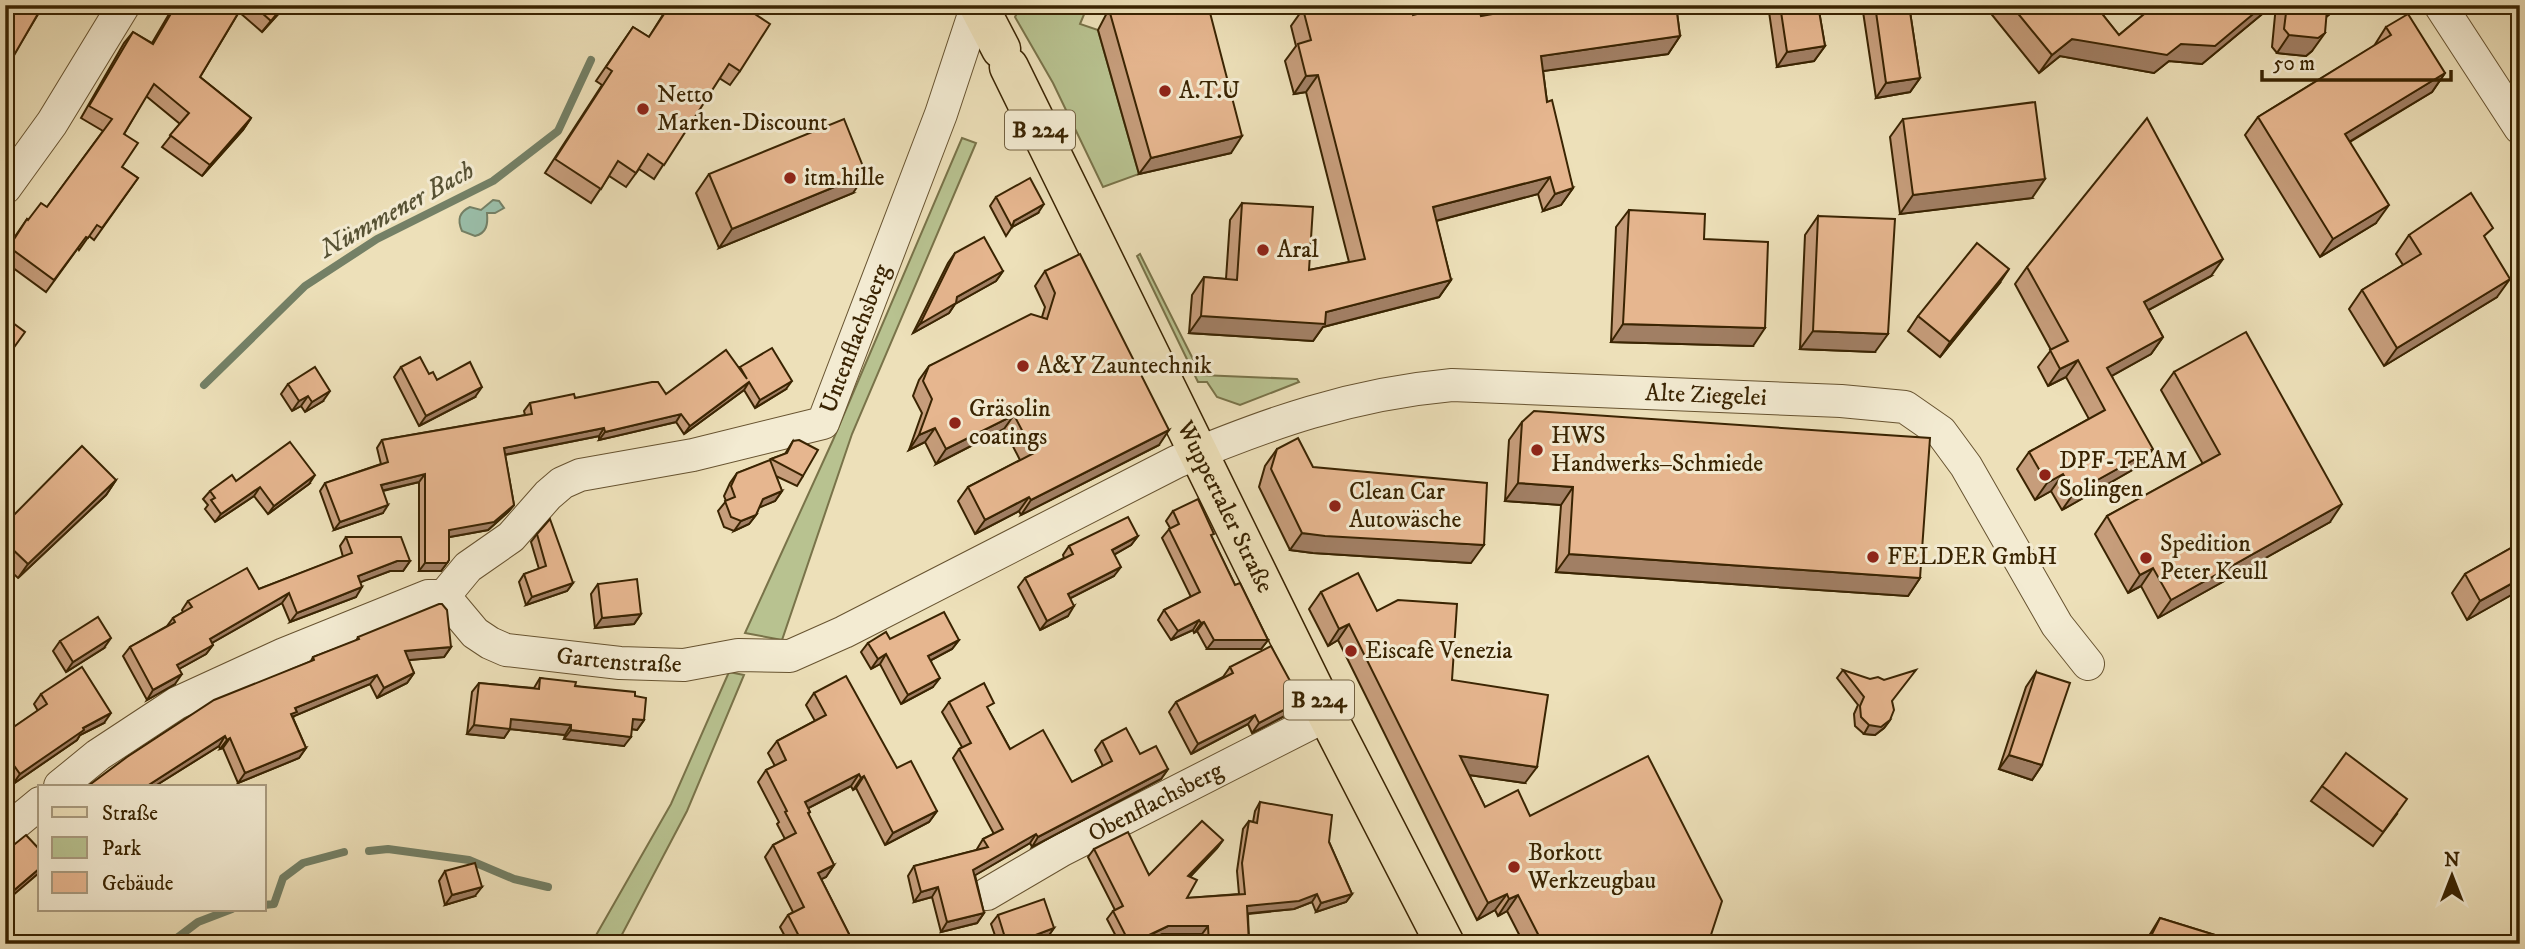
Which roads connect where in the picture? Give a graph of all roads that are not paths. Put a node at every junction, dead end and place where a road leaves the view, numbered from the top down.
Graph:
1 (124, 5) edge
2 (978, 5) edge
3 (2441, 5) edge
4 (2520, 128) edge
5 (5, 188) edge
6 (1199, 452) junction
7 (444, 596) junction
8 (2088, 664) dead end
9 (1327, 715) junction
10 (61, 785) edge
11 (38, 805) edge
12 (5, 832) edge
13 (987, 894) dead end
14 (1445, 944) edge

1 - 5 street
2 - 6 main road, Wuppertaler Straße / B 224
2 - 7 street, Untenflachsberg
3 - 4 street
6 - 7 street, Gartenstraße
6 - 8 street, Alte Ziegelei
6 - 9 main road, Wuppertaler Straße / B 224
7 - 10 street
9 - 13 street, Obenflachsberg
9 - 14 main road, Wuppertaler Straße / B 224
11 - 12 street

